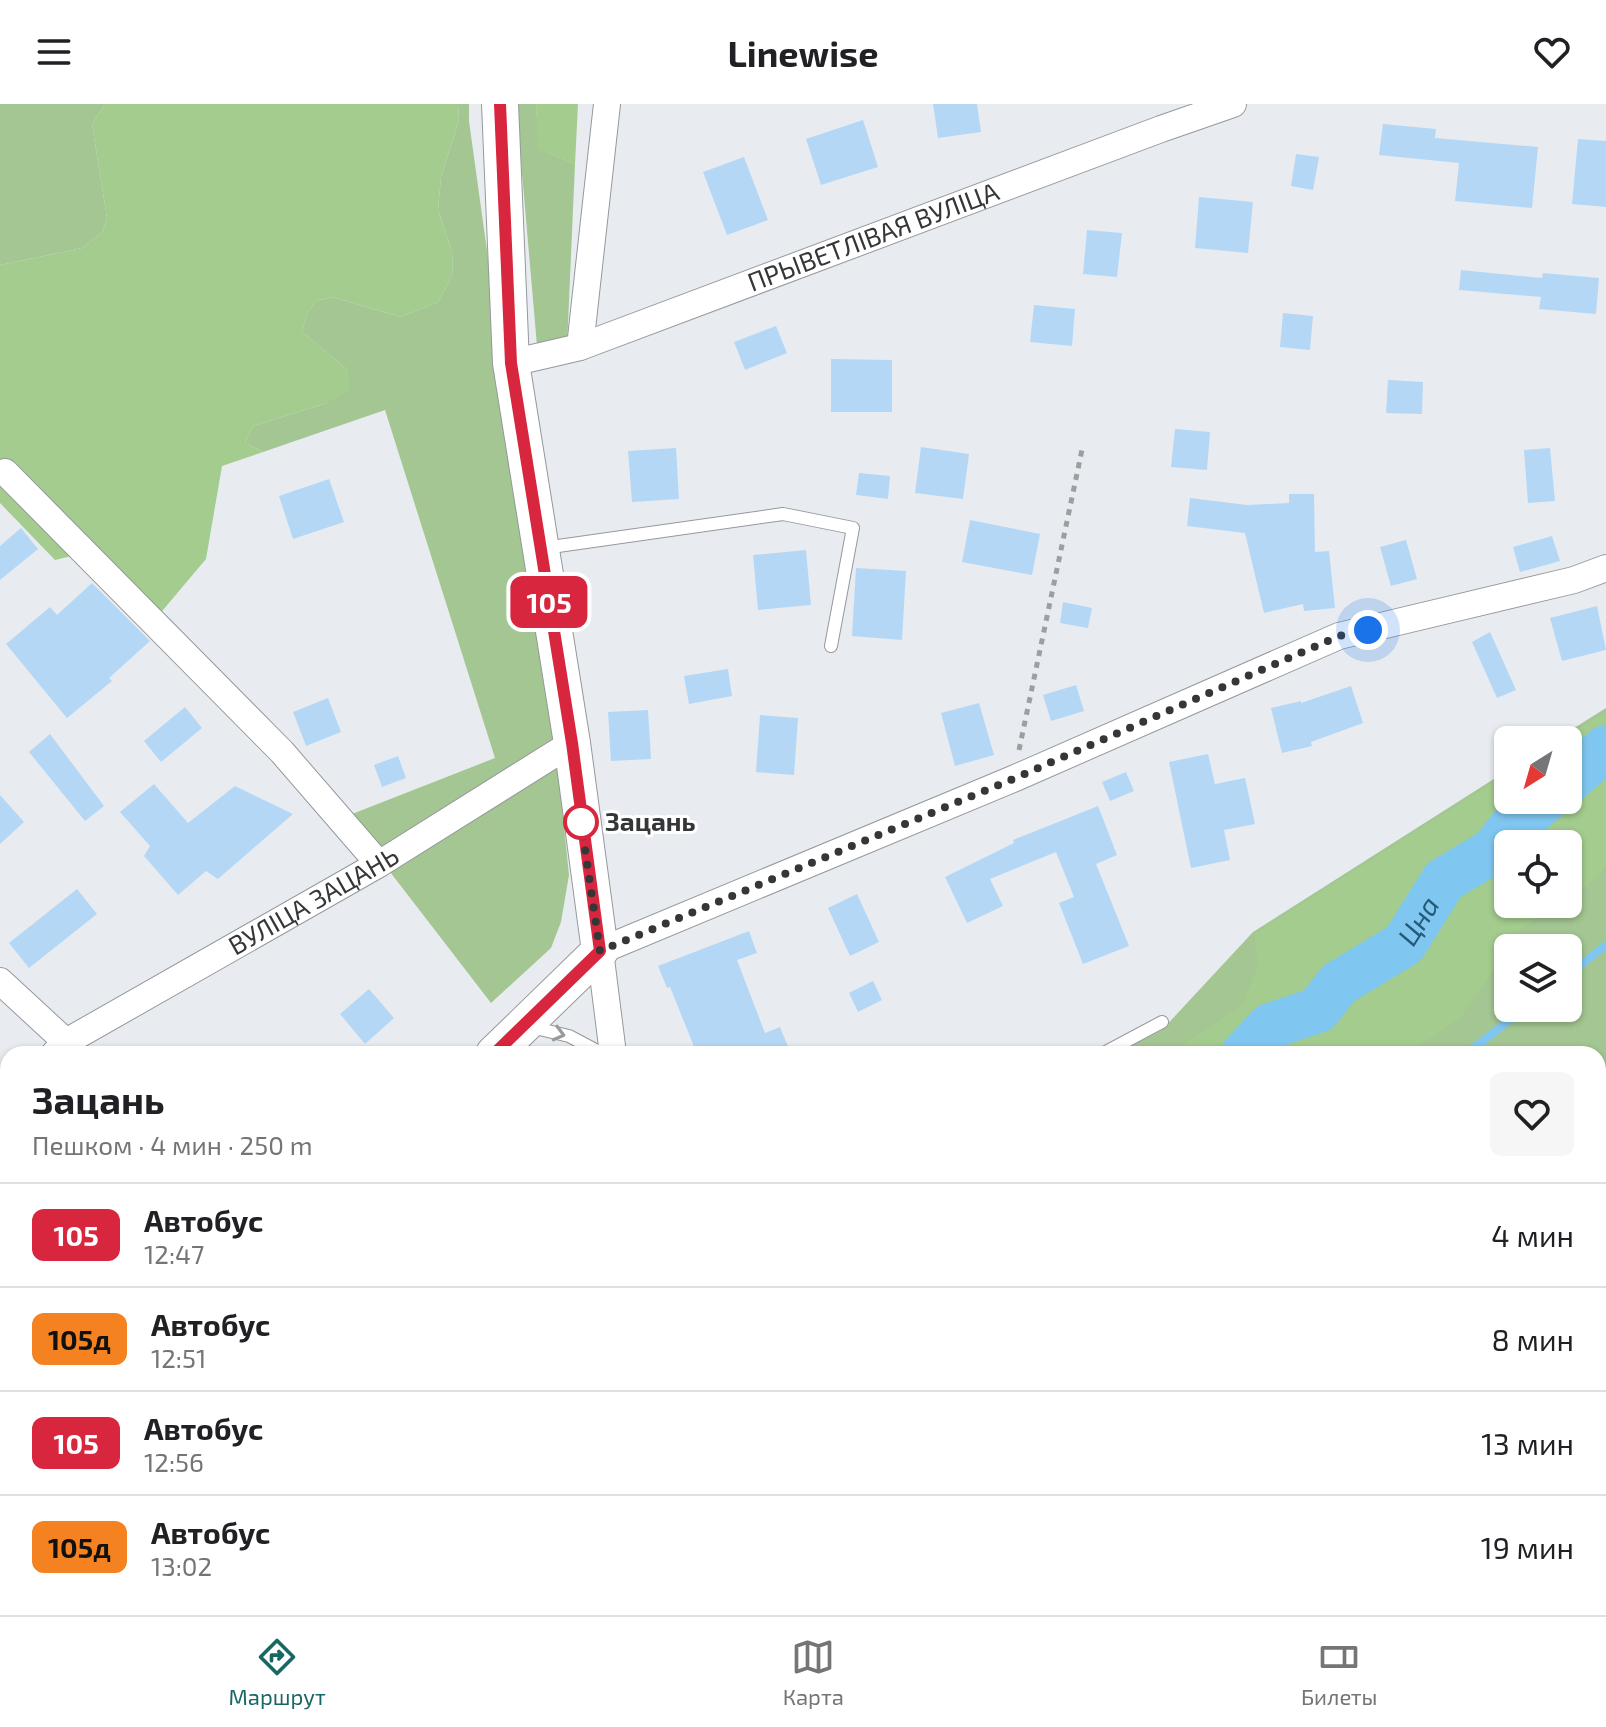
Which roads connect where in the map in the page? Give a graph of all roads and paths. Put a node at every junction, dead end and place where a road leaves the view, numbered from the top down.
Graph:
1 (500, 104) edge
2 (607, 104) edge
3 (1233, 104) edge
4 (1164, 116) edge
5 (580, 347) junction
6 (511, 363) junction
7 (1083, 445) dead end
8 (5, 472) dead end
9 (541, 548) junction
10 (1606, 568) edge
11 (831, 646) dead end
12 (572, 743) junction
13 (1013, 779) junction
14 (379, 864) junction
15 (600, 951) junction
16 (0, 981) edge
17 (1162, 1022) dead end
18 (503, 1044) edge
19 (58, 1046) edge
20 (63, 1046) edge
21 (588, 1046) edge
22 (612, 1046) edge
23 (1117, 1046) edge

1 - 6 street
2 - 5 street
3 - 4 street, ПРЫВЕТЛІВАЯ ВУЛІЦА
4 - 5 street, ПРЫВЕТЛІВАЯ ВУЛІЦА
5 - 6 street, ПРЫВЕТЛІВАЯ ВУЛІЦА
6 - 9 street
7 - 13 path
8 - 14 street
9 - 11 lane
9 - 12 street
10 - 13 street
12 - 14 street, ВУЛІЦА ЗАЦАНЬ
12 - 15 street
13 - 15 street
14 - 20 street, ВУЛІЦА ЗАЦАНЬ
15 - 18 street
15 - 22 street
16 - 19 street
17 - 23 lane
18 -> 21 lane

